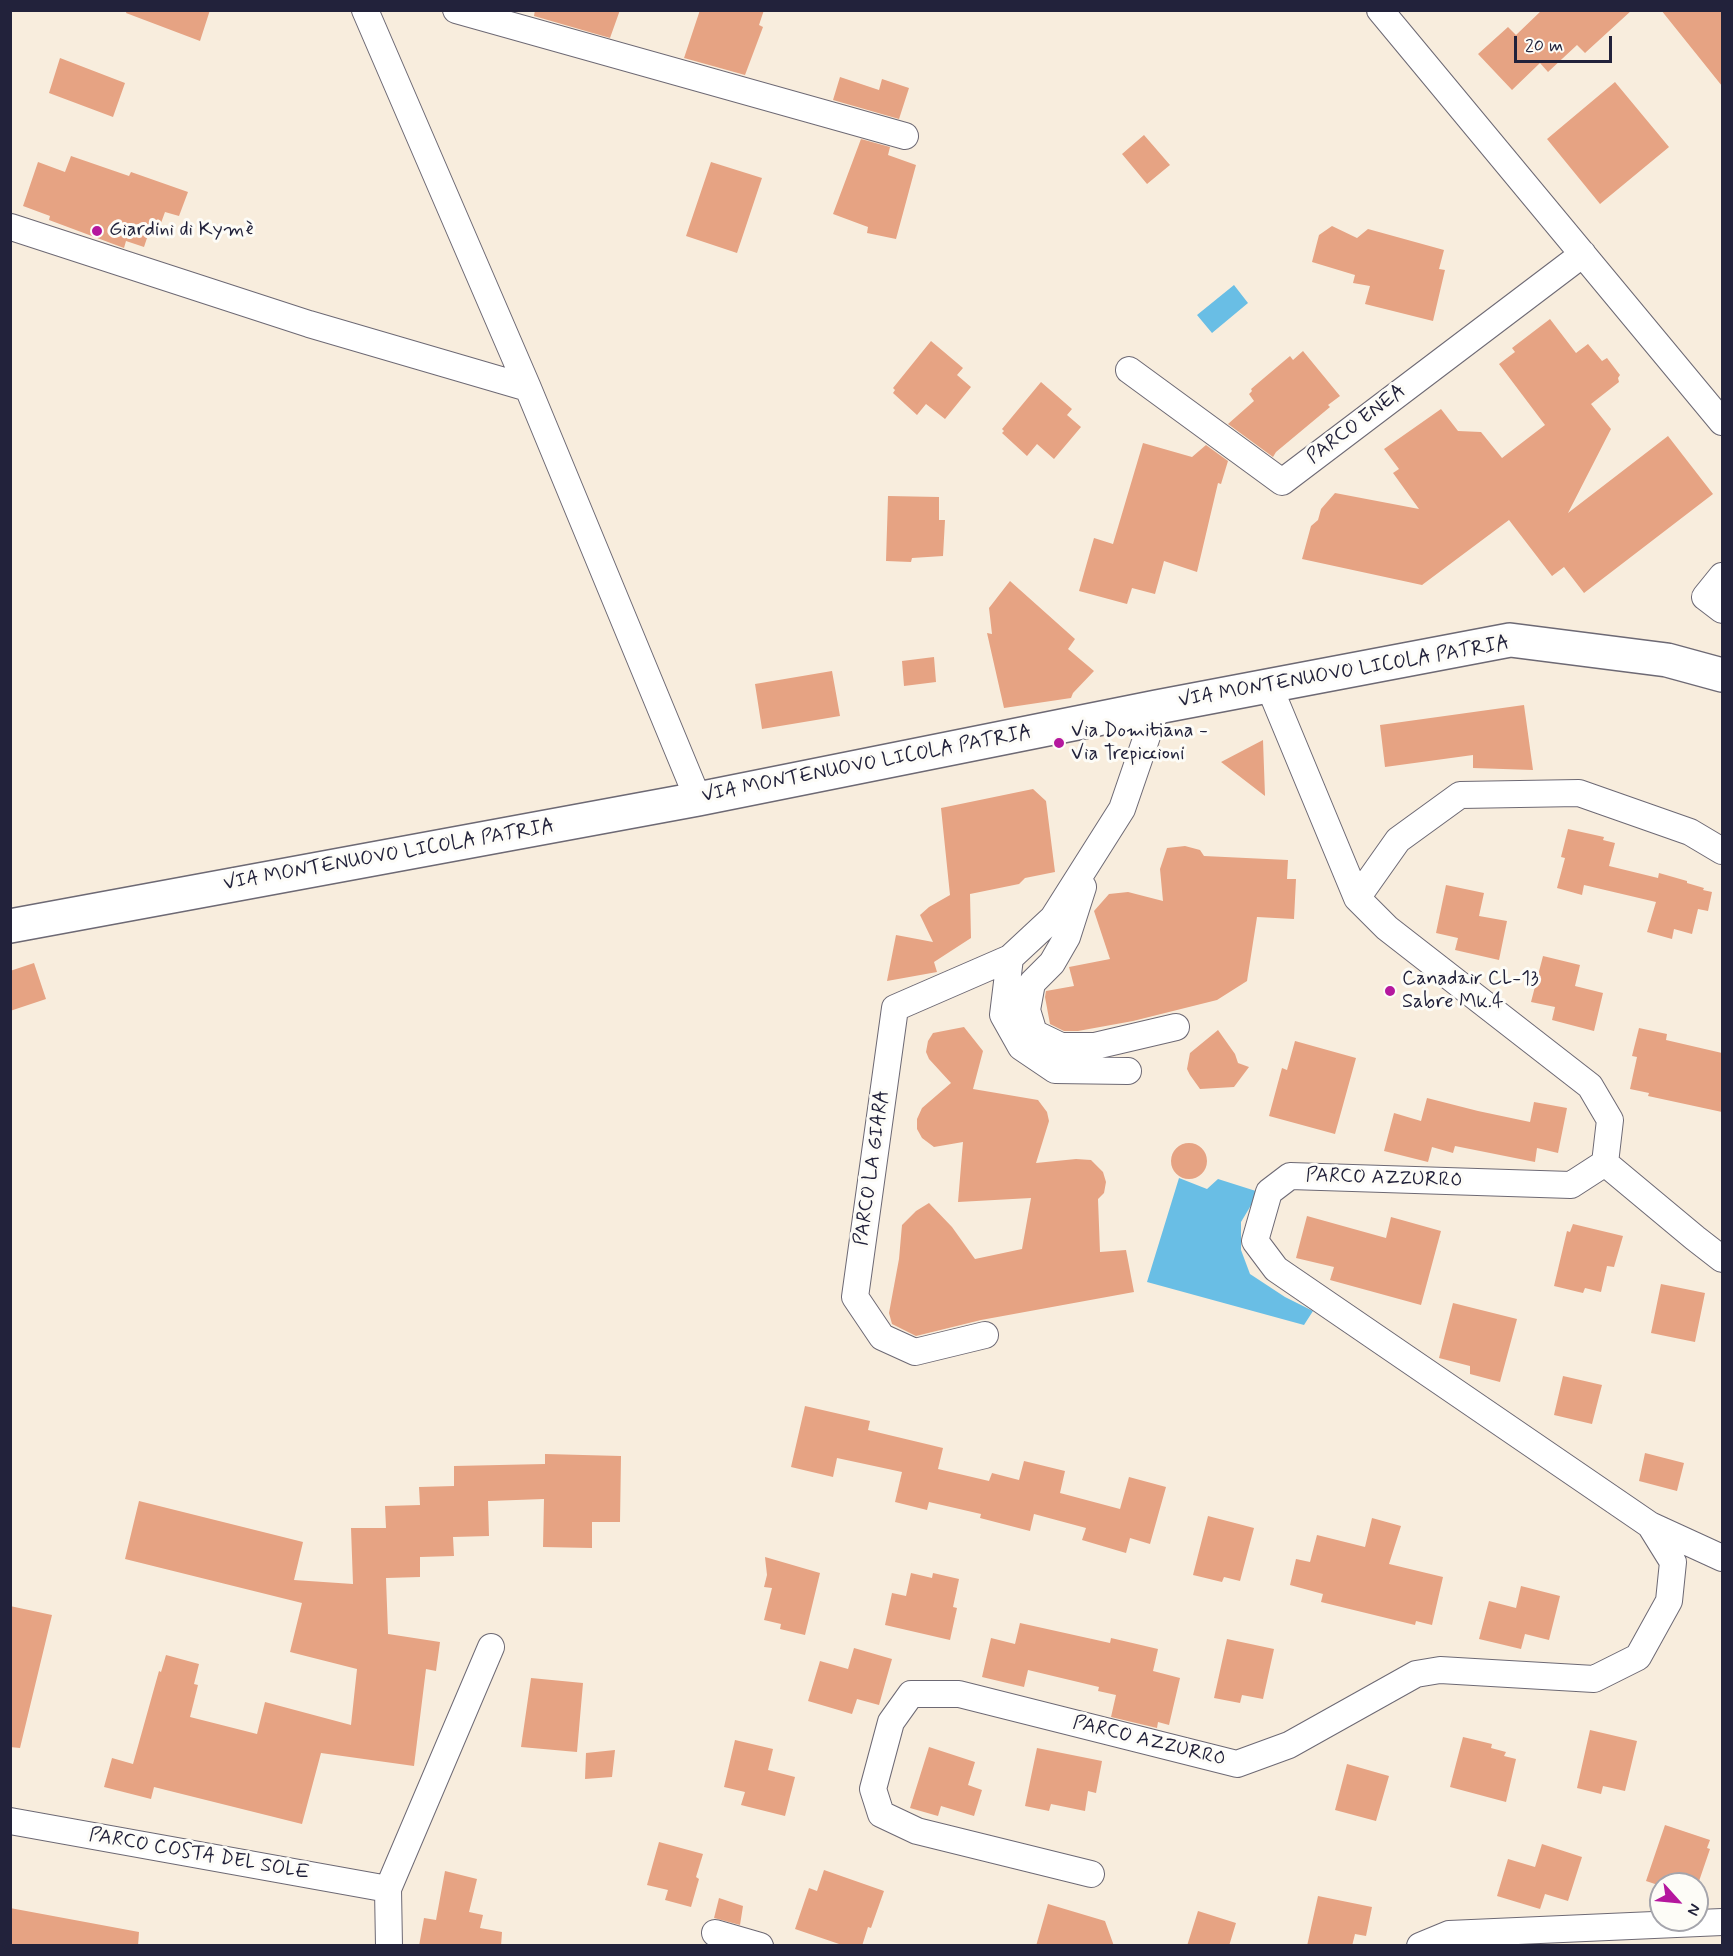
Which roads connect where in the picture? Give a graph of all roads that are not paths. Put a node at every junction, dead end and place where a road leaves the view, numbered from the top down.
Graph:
1 (364, 10) edge
2 (456, 10) edge
3 (1380, 10) edge
4 (905, 136) dead end
5 (11, 227) edge
6 (1583, 254) junction
7 (1129, 370) dead end
8 (528, 388) junction
9 (1722, 422) edge
10 (1722, 576) edge
11 (1722, 610) edge
12 (1722, 675) edge
13 (1269, 686) junction
14 (1157, 707) junction
15 (698, 799) junction
16 (1722, 851) edge
17 (1084, 869) junction
18 (1357, 898) junction
19 (10, 926) edge
20 (1010, 958) junction
21 (1176, 1027) dead end
22 (1128, 1071) dead end
23 (1605, 1162) junction
24 (1722, 1258) edge
25 (985, 1335) dead end
26 (1650, 1525) junction
27 (1722, 1558) edge
28 (491, 1647) dead end
29 (10, 1821) edge
30 (1091, 1874) dead end
31 (388, 1889) junction
32 (1722, 1922) edge
33 (715, 1933) dead end
34 (389, 1946) edge
35 (760, 1946) edge
36 (1420, 1946) edge

1 - 8 street
2 - 4 street
3 - 6 street
5 - 8 street
6 - 7 street, PARCO ENEA
6 - 9 street
8 - 15 street
10 - 11 street
12 - 13 main road, VIA MONTENUOVO LICOLA PATRIA
13 - 14 main road, VIA MONTENUOVO LICOLA PATRIA
13 - 18 street
14 - 15 main road, VIA MONTENUOVO LICOLA PATRIA
14 - 17 street, PARCO LA GIARA
15 - 19 main road, VIA MONTENUOVO LICOLA PATRIA
16 - 18 street
17 - 20 street, PARCO LA GIARA
17 - 21 street, PARCO LA GIARA
18 - 23 street
20 - 22 street
20 - 25 street, PARCO LA GIARA
23 - 24 street
23 - 26 street, PARCO AZZURRO
26 - 27 street, PARCO AZZURRO
26 - 30 street, PARCO AZZURRO
28 - 31 street
29 - 31 street, PARCO COSTA DEL SOLE
31 - 34 street
32 - 36 street
33 - 35 street

